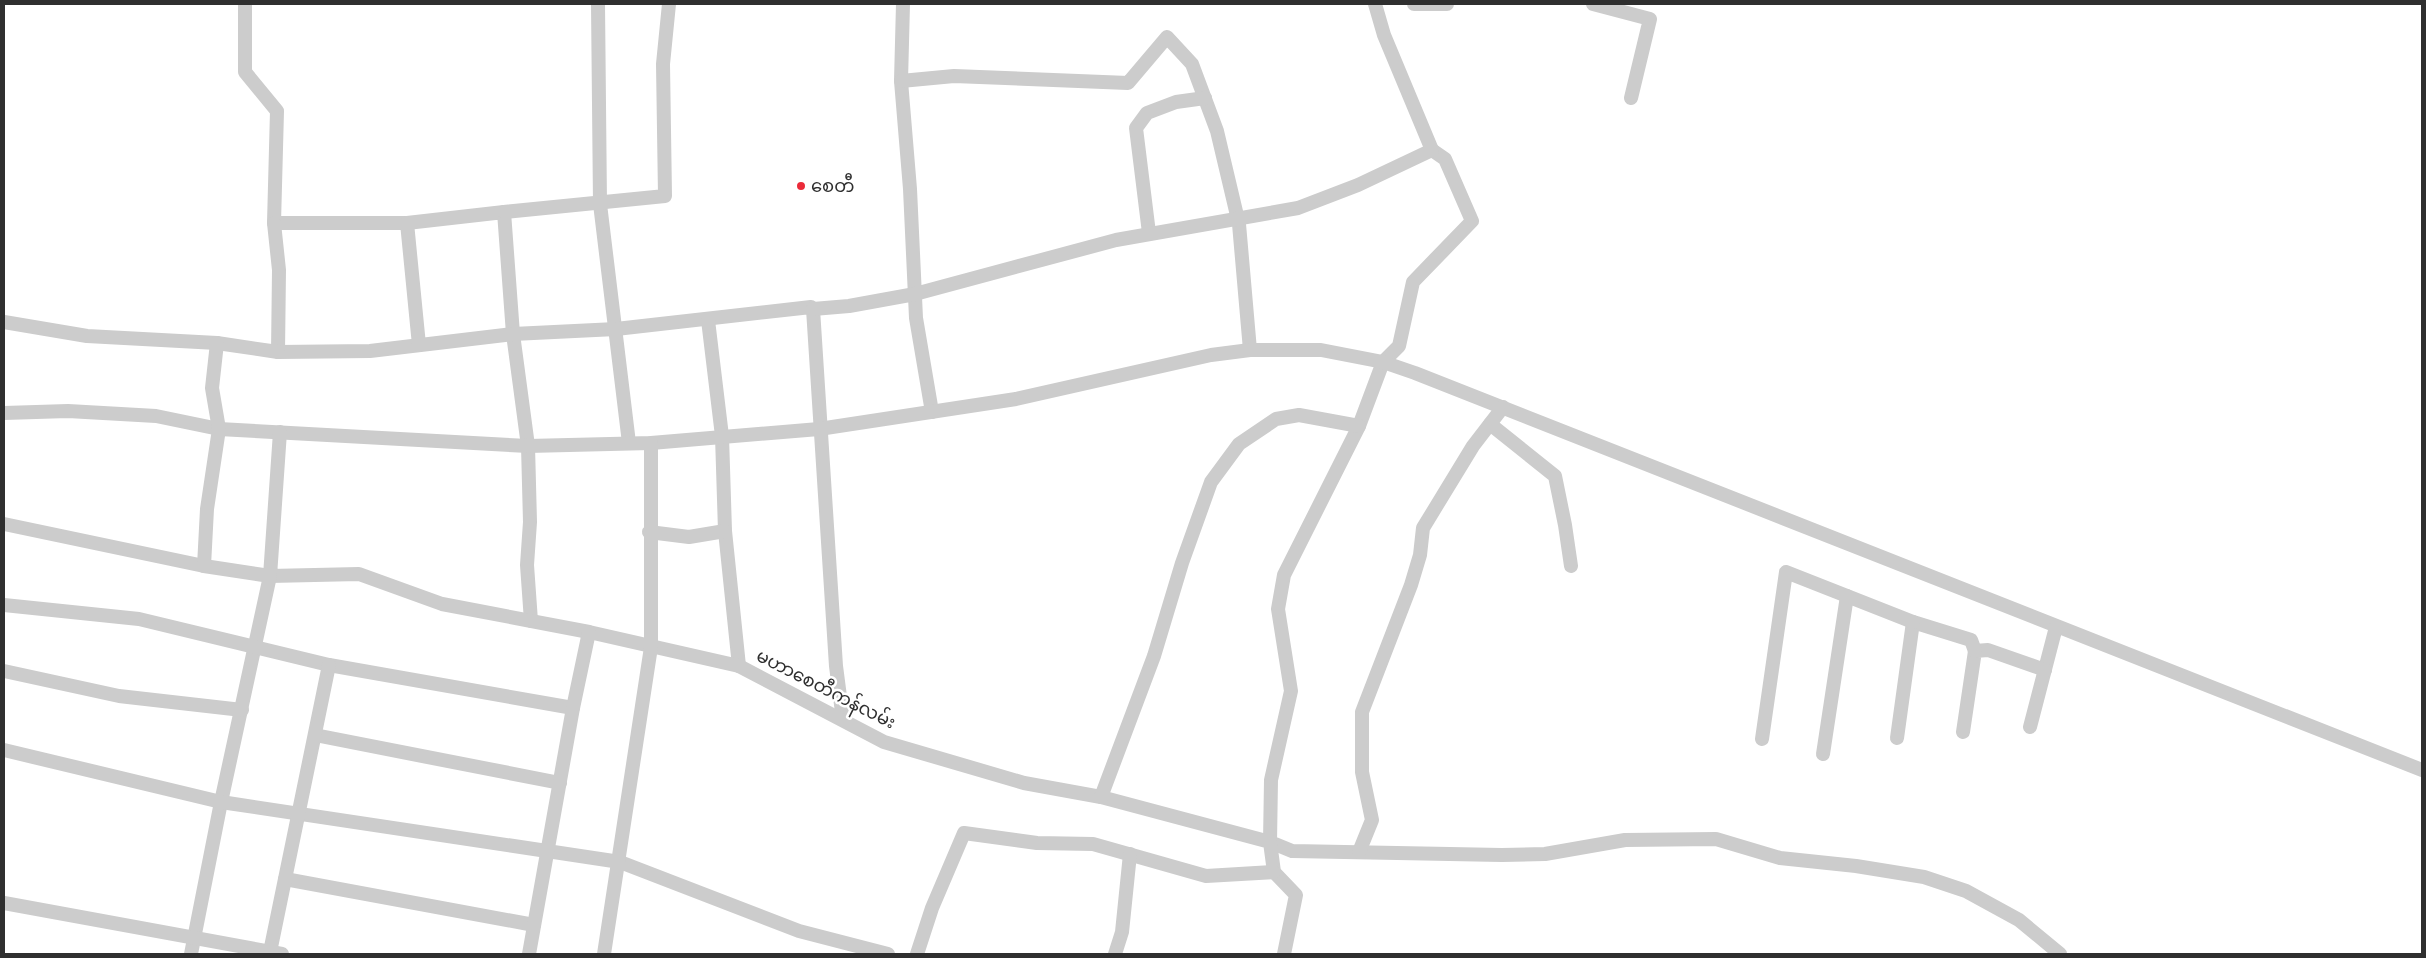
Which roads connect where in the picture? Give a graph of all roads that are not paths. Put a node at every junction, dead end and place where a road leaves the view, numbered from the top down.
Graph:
1 (245, 4) edge
2 (598, 4) edge
3 (669, 4) edge
4 (903, 4) edge
5 (1375, 4) edge
6 (1414, 4) edge
7 (1447, 4) edge
8 (1593, 4) edge
9 (901, 81) junction
10 (1205, 98) junction
11 (1631, 98) dead end
12 (1432, 150) junction
13 (600, 204) junction
14 (504, 212) junction
15 (1236, 219) junction
16 (274, 223) junction
17 (407, 223) junction
18 (1149, 233) junction
19 (915, 294) junction
20 (813, 309) junction
21 (708, 320) junction
22 (4, 322) edge
23 (616, 329) junction
24 (513, 334) junction
25 (217, 343) junction
26 (419, 345) junction
27 (1250, 350) junction
28 (278, 352) junction
29 (1383, 362) junction
30 (1503, 407) junction
31 (932, 412) junction
32 (4, 413) edge
33 (1490, 424) junction
34 (1359, 426) junction
35 (219, 429) junction
36 (819, 429) junction
37 (280, 432) junction
38 (722, 436) junction
39 (651, 443) junction
40 (629, 444) junction
41 (528, 446) junction
42 (4, 524) edge
43 (725, 531) junction
44 (649, 532) junction
45 (204, 566) junction
46 (1571, 566) dead end
47 (270, 576) junction
48 (1847, 596) junction
49 (4, 605) edge
50 (531, 621) junction
51 (1913, 622) junction
52 (2056, 627) junction
53 (589, 632) junction
54 (651, 647) junction
55 (254, 648) junction
56 (1974, 651) junction
57 (329, 665) junction
58 (739, 666) junction
59 (2045, 670) junction
60 (4, 671) edge
61 (573, 708) junction
62 (242, 710) junction
63 (843, 720) junction
64 (2030, 727) dead end
65 (1963, 732) dead end
66 (315, 735) junction
67 (1762, 738) dead end
68 (1897, 738) dead end
69 (4, 750) edge
70 (1823, 754) dead end
71 (2422, 770) edge
72 (560, 783) junction
73 (1101, 797) junction
74 (221, 802) junction
75 (299, 814) junction
76 (1270, 842) junction
77 (548, 851) junction
78 (1359, 852) junction
79 (1130, 854) junction
80 (620, 862) junction
81 (1274, 872) junction
82 (285, 879) junction
83 (4, 904) edge
84 (534, 925) junction
85 (194, 937) junction
86 (276, 953) edge
87 (191, 954) edge
88 (529, 954) edge
89 (604, 954) edge
90 (888, 954) edge
91 (917, 954) edge
92 (1115, 954) edge
93 (1284, 954) edge
94 (2060, 954) edge

1 - 16 street
2 - 13 street
3 - 13 street
4 - 9 street
5 - 12 street
6 - 7 street
8 - 11 street
9 - 10 street
9 - 19 street
10 - 15 street
10 - 18 street
12 - 15 street
12 - 29 street
13 - 14 street
13 - 23 street
14 - 17 street
14 - 24 street
15 - 18 street
15 - 27 street
16 - 17 street
16 - 28 street
17 - 26 street
18 - 19 street
19 - 20 street
19 - 31 street
20 - 21 street
20 - 36 street
21 - 23 street
21 - 38 street
22 - 25 street
23 - 24 street
23 - 40 street
24 - 26 street
24 - 41 street
25 - 28 street
25 - 35 street
26 - 28 street
27 - 29 street
27 - 31 street
29 - 30 street
29 - 34 street
30 - 33 street
30 - 52 street
31 - 36 street
32 - 35 street
33 - 46 street
33 - 78 street
34 - 73 street
34 - 76 street
35 - 37 street
35 - 45 street
36 - 38 street
36 - 63 street
37 - 41 street
37 - 47 street
38 - 39 street
38 - 43 street
39 - 40 street
39 - 44 street
40 - 41 street
41 - 50 street
42 - 45 street, မဟာစေတီကန်လမ်း
43 - 44 street
43 - 58 street
44 - 54 street
45 - 47 street, မဟာစေတီကန်လမ်း
47 - 50 street, မဟာစေတီကန်လမ်း
47 - 55 street
48 - 51 street
48 - 67 street
48 - 70 street
49 - 55 street
50 - 53 street, မဟာစေတီကန်လမ်း
51 - 56 street
51 - 68 street
52 - 59 street
52 - 71 street
53 - 54 street, မဟာစေတီကန်လမ်း
53 - 61 street
54 - 58 street, မဟာစေတီကန်လမ်း
54 - 80 street
55 - 57 street
55 - 62 street
56 - 59 street
56 - 65 street
57 - 61 street
57 - 66 street
58 - 63 street, မဟာစေတီကန်လမ်း
59 - 64 street
60 - 62 street
61 - 72 street
62 - 74 street
63 - 73 street, မဟာစေတီကန်လမ်း
66 - 72 street
66 - 75 street
69 - 74 street
72 - 77 street
73 - 76 street, မဟာစေတီကန်လမ်း
74 - 75 street
74 - 85 street
75 - 77 street
75 - 82 street
76 - 78 street, မဟာစေတီကန်လမ်း
76 - 81 street
77 - 80 street
77 - 84 street
78 - 94 street, မဟာစေတီကန်လမ်း
79 - 81 street
79 - 91 street
79 - 92 street
80 - 89 street
80 - 90 street
81 - 93 street
82 - 84 street
82 - 86 street
83 - 85 street
84 - 88 street
85 - 86 street
85 - 87 street

